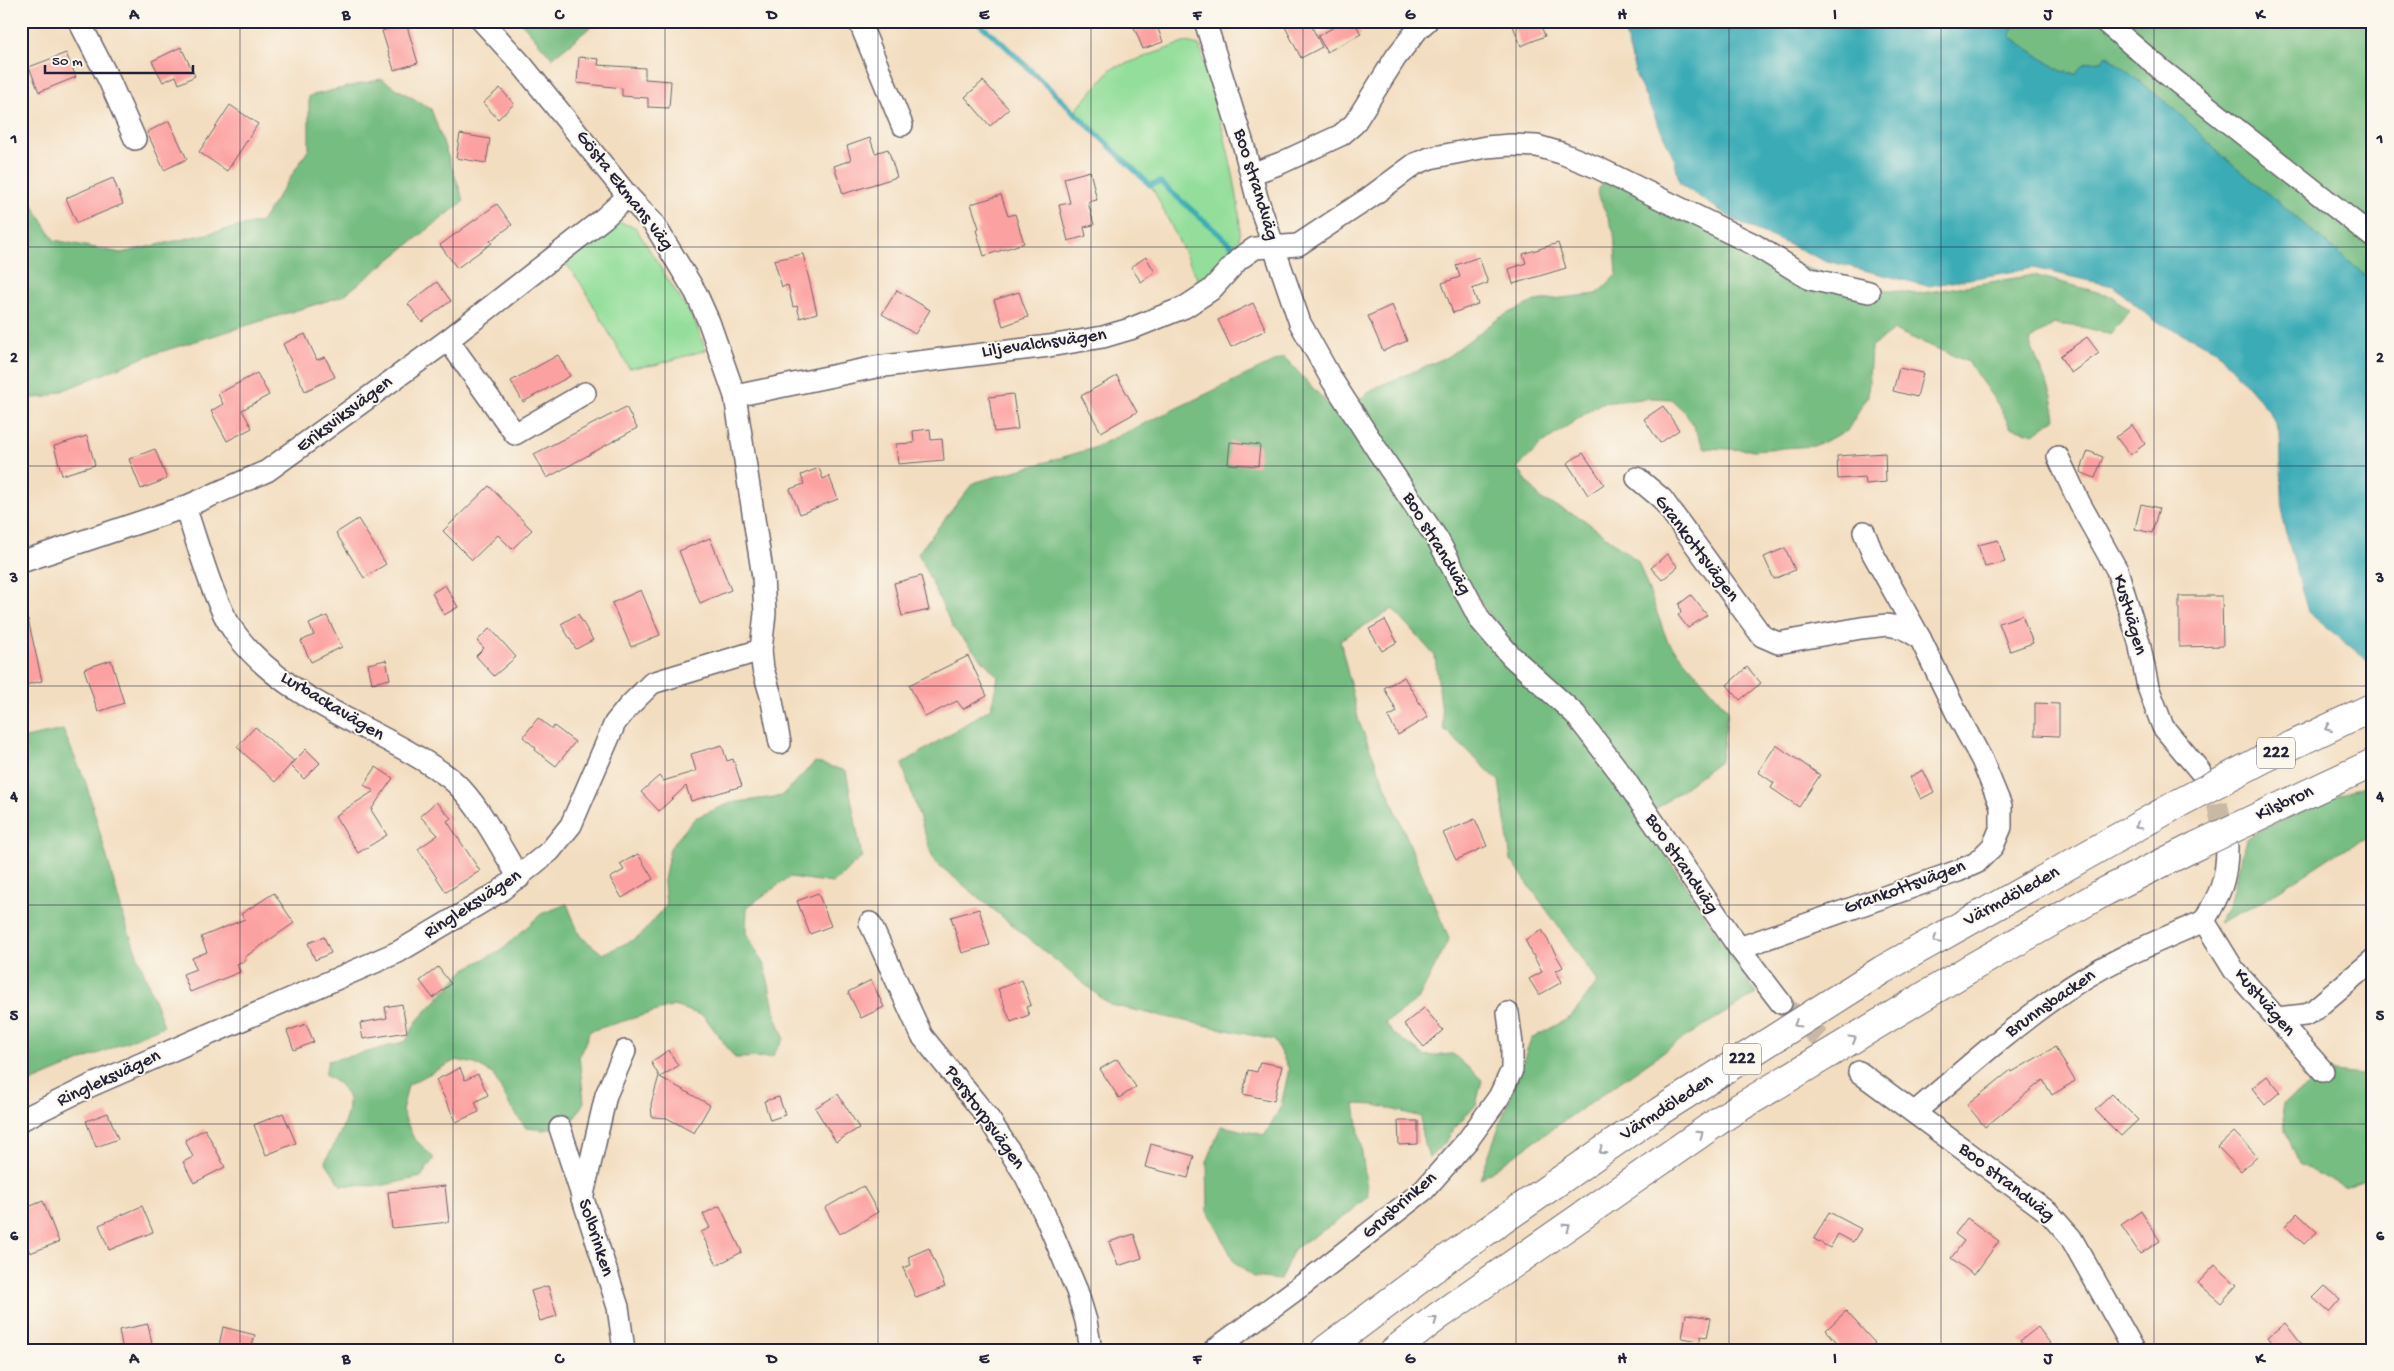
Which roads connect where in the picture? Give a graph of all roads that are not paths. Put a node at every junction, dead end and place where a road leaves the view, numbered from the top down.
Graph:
1 (79, 21) edge
2 (482, 21) edge
3 (859, 21) edge
4 (1205, 21) edge
5 (1427, 21) edge
6 (2104, 21) edge
7 (902, 125) dead end
8 (135, 139) dead end
9 (1251, 174) junction
10 (628, 196) junction
11 (2373, 237) edge
12 (1274, 245) junction
13 (1869, 292) dead end
14 (448, 340) junction
15 (584, 393) dead end
16 (735, 396) junction
17 (2058, 457) dead end
18 (1637, 478) dead end
19 (185, 507) junction
20 (1864, 532) dead end
21 (21, 562) edge
22 (1920, 638) junction
23 (761, 650) junction
24 (2373, 708) edge
25 (780, 743) dead end
26 (2373, 763) edge
27 (2200, 771) tunnel mouth
28 (2198, 845) joint
29 (2227, 847) tunnel mouth
30 (519, 878) junction
31 (2204, 921) junction
32 (870, 922) dead end
33 (1738, 948) junction
34 (2373, 960) edge
35 (1781, 1003) tunnel mouth
36 (1508, 1013) dead end
37 (2276, 1018) junction
38 (625, 1051) dead end
39 (2323, 1071) dead end
40 (1859, 1072) tunnel mouth
41 (1915, 1112) junction
42 (21, 1120) edge
43 (560, 1128) dead end
44 (582, 1200) junction
45 (624, 1350) edge
46 (1091, 1350) edge
47 (1214, 1350) edge
48 (1325, 1350) edge
49 (1395, 1350) edge
50 (2134, 1350) edge

1 - 8 street
2 - 10 street, Gösta Ekmans väg
3 - 7 street
4 - 9 street, Boo strandväg
5 - 9 street
6 - 11 street
9 - 12 street, Boo strandväg
10 - 14 street, Eriksviksvägen
10 - 16 street, Gösta Ekmans väg
12 - 13 street, Liljevalchsvägen
12 - 16 street, Liljevalchsvägen
12 - 33 street, Boo strandväg
14 - 15 street
14 - 19 street, Eriksviksvägen
16 - 23 street, Gösta Ekmans väg
17 - 27 street, Kustvägen
18 - 22 street, Grankottsvägen
19 - 21 street, Eriksviksvägen
19 - 30 street, Lurbackavägen
20 - 22 street, Grankottsvägen
22 - 33 street, Grankottsvägen
23 - 25 street
23 - 30 street, Ringleksvägen
24 -> 48 highway, Värmdöleden / 222, bridge
26 - 28 highway, Kilsbron / 222, bridge
49 -> 28 highway, Värmdöleden / 222
29 - 31 street
30 - 42 street, Ringleksvägen
31 - 37 street, Kustvägen
31 - 41 street, Brunnsbacken
32 - 46 street, Perstorpsvägen
33 - 35 street, Boo strandväg
34 - 37 street
36 - 47 street, Grusbrinken
37 - 39 street, Kustvägen
38 - 44 street
40 - 41 street, Boo strandväg
41 - 50 street, Boo strandväg
43 - 44 street, Solbrinken
44 - 45 street, Solbrinken

